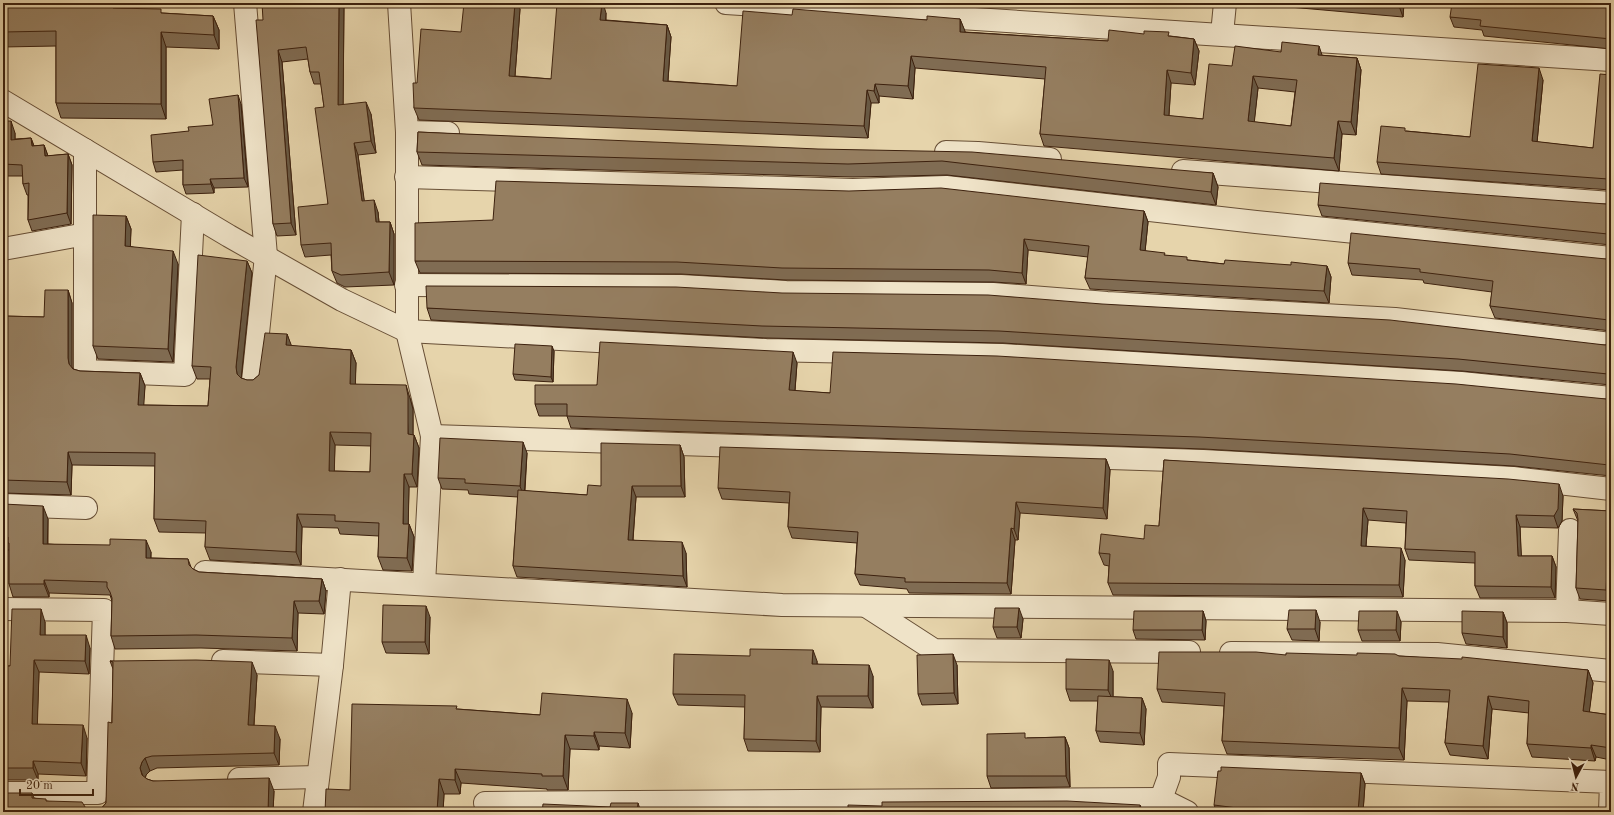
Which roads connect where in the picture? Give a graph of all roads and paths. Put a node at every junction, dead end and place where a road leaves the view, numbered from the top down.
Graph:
1 (245, 3) edge
2 (398, 3) edge
3 (726, 3) edge
4 (1225, 3) edge
5 (1222, 34) junction
6 (1611, 60) edge
7 (3, 101) edge
8 (407, 132) junction
9 (470, 134) edge
10 (85, 150) junction
11 (924, 152) edge
12 (1072, 161) edge
13 (1167, 170) edge
14 (406, 177) junction
15 (1611, 203) edge
16 (193, 214) junction
17 (86, 234) junction
18 (3, 249) edge
19 (266, 256) junction
20 (1611, 258) edge
21 (406, 285) junction
22 (407, 331) junction
23 (1611, 344) edge
24 (253, 381) edge
25 (1611, 398) edge
26 (432, 436) junction
27 (1611, 489) edge
28 (3, 505) edge
29 (86, 508) dead end
30 (1570, 530) dead end
31 (205, 572) edge
32 (340, 579) junction
33 (424, 584) junction
34 (866, 606) junction
35 (3, 609) edge
36 (1567, 611) junction
37 (1611, 614) edge
38 (201, 660) edge
39 (126, 661) edge
40 (103, 662) junction
41 (332, 665) junction
42 (1611, 671) edge
43 (318, 777) junction
44 (218, 779) edge
45 (3, 793) edge
46 (1161, 799) junction
47 (98, 803) edge
48 (485, 804) dead end
49 (712, 806) edge
50 (314, 812) edge
51 (1187, 812) edge
52 (1610, 812) edge

1 - 19 street
2 - 8 street
3 - 5 street
4 - 5 street
5 - 6 street
7 - 10 street
8 - 9 street
8 - 14 street
10 - 16 street
10 - 17 street
11 - 12 street
13 - 15 street
14 - 20 street
14 - 21 street
16 - 17 street
16 - 19 street
17 - 18 street
19 - 22 street
19 - 24 street
21 - 22 street
21 - 23 street
22 - 25 street
22 - 26 street
26 - 27 street
26 - 33 street
28 - 29 street
30 - 36 street
31 - 32 street
32 - 33 street
32 - 41 street
33 - 34 street
34 - 36 street
34 - 42 street
35 - 40 street
36 - 37 street
38 - 41 street
39 - 40 street
40 - 47 street
41 - 43 street
43 - 44 street
43 - 50 street
45 - 47 street
46 - 49 street
46 - 51 street
46 - 52 street
48 - 49 street

